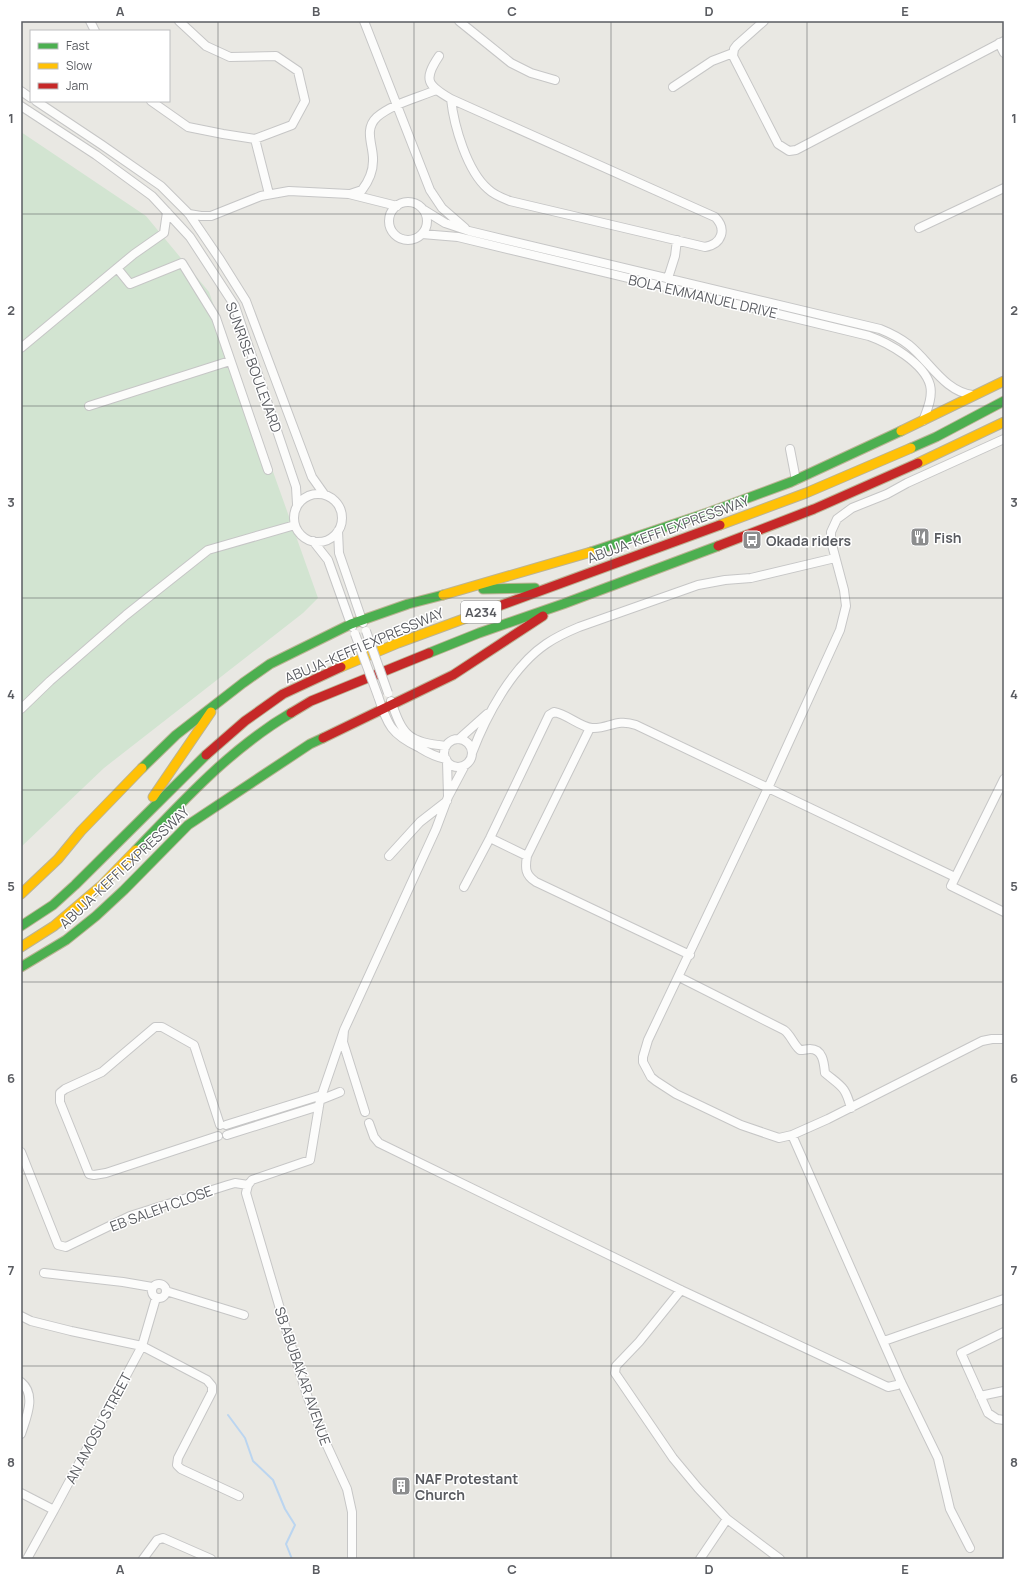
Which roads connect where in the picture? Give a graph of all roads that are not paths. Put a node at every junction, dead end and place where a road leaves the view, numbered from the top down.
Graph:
1 (90, 21) edge
2 (179, 21) edge
3 (364, 21) edge
4 (459, 21) edge
5 (764, 21) edge
6 (94, 30) edge
7 (1001, 42) edge
8 (733, 53) junction
9 (1004, 53) edge
10 (439, 56) dead end
11 (555, 80) dead end
12 (673, 87) dead end
13 (436, 90) junction
14 (21, 91) edge
15 (30, 97) edge
16 (451, 99) junction
17 (38, 102) edge
18 (152, 102) edge
19 (21, 106) edge
20 (398, 106) junction
21 (254, 139) junction
22 (1004, 188) edge
23 (269, 194) junction
24 (349, 194) junction
25 (397, 206) junction
26 (424, 210) junction
27 (167, 212) junction
28 (189, 214) junction
29 (919, 228) dead end
30 (469, 231) junction
31 (422, 234) junction
32 (677, 240) junction
33 (117, 268) junction
34 (668, 278) junction
35 (21, 348) edge
36 (230, 360) junction
37 (1004, 381) edge
38 (976, 395) junction
39 (1004, 401) edge
40 (89, 406) dead end
41 (923, 421) junction
42 (1004, 422) edge
43 (1004, 439) edge
44 (790, 449) dead end
45 (268, 470) dead end
46 (796, 480) junction
47 (324, 494) junction
48 (298, 504) junction
49 (295, 526) junction
50 (338, 531) junction
51 (313, 541) junction
52 (835, 558) junction
53 (546, 588) junction
54 (465, 590) junction
55 (563, 604) junction
56 (362, 620) junction
57 (351, 624) junction
58 (218, 702) junction
59 (392, 705) junction
60 (21, 709) edge
61 (383, 710) junction
62 (491, 711) junction
63 (590, 728) junction
64 (459, 739) junction
65 (446, 746) junction
66 (472, 753) junction
67 (446, 760) junction
68 (465, 765) junction
69 (1004, 779) edge
70 (768, 788) junction
71 (448, 799) junction
72 (188, 825) junction
73 (130, 830) junction
74 (490, 838) junction
75 (389, 856) dead end
76 (527, 856) junction
77 (128, 859) junction
78 (955, 876) junction
79 (464, 887) dead end
80 (21, 894) edge
81 (1004, 912) edge
82 (21, 926) edge
83 (21, 947) edge
84 (690, 956) junction
85 (21, 967) edge
86 (679, 977) junction
87 (344, 1030) junction
88 (1004, 1039) edge
89 (340, 1092) dead end
90 (320, 1100) junction
91 (851, 1108) junction
92 (365, 1112) dead end
93 (369, 1123) dead end
94 (223, 1125) junction
95 (228, 1134) junction
96 (792, 1135) junction
97 (218, 1136) junction
98 (22, 1156) edge
99 (247, 1189) junction
100 (44, 1273) dead end
101 (152, 1287) junction
102 (681, 1290) junction
103 (166, 1291) junction
104 (156, 1298) junction
105 (1004, 1299) edge
106 (244, 1315) dead end
107 (21, 1316) edge
108 (1004, 1332) edge
109 (884, 1341) junction
110 (142, 1346) junction
111 (21, 1382) edge
112 (901, 1382) junction
113 (1004, 1391) edge
114 (980, 1396) junction
115 (1004, 1420) edge
116 (21, 1434) edge
117 (21, 1492) edge
118 (239, 1496) dead end
119 (54, 1510) junction
120 (727, 1519) junction
121 (970, 1548) dead end
122 (27, 1559) edge
123 (143, 1559) edge
124 (211, 1559) edge
125 (352, 1559) edge
126 (700, 1559) edge
127 (780, 1559) edge

1 - 6 street
2 - 21 street
3 - 20 street
4 - 11 street
5 - 8 street
7 - 8 street
7 - 9 street
8 - 12 street
10 - 13 street
13 - 16 street
13 - 20 street
14 - 15 street
16 - 32 street
16 - 32 street
17 - 28 street, SUNRISE BOULEVARD
18 - 21 street
19 - 27 street, SUNRISE BOULEVARD
20 - 24 street
20 - 30 street
21 - 23 street
22 - 29 street
23 - 24 street
23 - 28 street
24 - 25 street
25 - 26 street
25 - 31 street
26 - 30 street, BOLA EMMANUEL DRIVE
26 - 31 street
27 - 33 street
27 - 48 street, SUNRISE BOULEVARD
28 - 47 street, SUNRISE BOULEVARD
30 - 34 street, BOLA EMMANUEL DRIVE
31 - 41 street, BOLA EMMANUEL DRIVE
32 - 34 street
33 - 35 street
33 - 36 street
34 - 38 street, BOLA EMMANUEL DRIVE
36 - 40 street
36 - 45 street
37 - 38 highway, ABUJA-KEFFI EXPRESSWAY
38 - 41 highway, ABUJA-KEFFI EXPRESSWAY
39 - 53 highway, ABUJA-KEFFI EXPRESSWAY / A234
41 - 46 highway, ABUJA-KEFFI EXPRESSWAY
42 - 55 highway, ABUJA-KEFFI EXPRESSWAY / A234
43 - 52 street
44 - 46 street
46 - 54 highway, ABUJA-KEFFI EXPRESSWAY
47 - 48 street
47 - 50 street
48 - 49 street
49 - 51 street
49 - 60 street
50 - 51 street
50 - 56 street
51 - 57 street
52 - 62 street
52 - 70 street
53 - 54 highway
53 - 73 highway, ABUJA-KEFFI EXPRESSWAY / A234
54 - 56 highway, ABUJA-KEFFI EXPRESSWAY
55 - 59 highway, ABUJA-KEFFI EXPRESSWAY
55 - 77 highway, ABUJA-KEFFI EXPRESSWAY / A234
56 - 57 highway, ABUJA-KEFFI EXPRESSWAY
56 - 59 street, bridge
57 - 58 highway, ABUJA-KEFFI EXPRESSWAY
57 - 61 street, bridge
58 - 73 highway
58 - 80 highway, ABUJA-KEFFI EXPRESSWAY
59 - 61 highway, ABUJA-KEFFI EXPRESSWAY
59 - 65 street
61 - 67 street
61 - 72 highway, ABUJA-KEFFI EXPRESSWAY
62 - 64 street
62 - 66 street
63 - 70 street
63 - 74 street
63 - 76 street
64 - 65 street
64 - 66 street
65 - 67 street
66 - 68 street
67 - 68 street
67 - 71 street
68 - 71 street
69 - 78 street
70 - 78 street
70 - 84 street
71 - 75 street
71 - 87 street
72 - 77 highway
72 - 85 highway, ABUJA-KEFFI EXPRESSWAY
73 - 82 highway, ABUJA-KEFFI EXPRESSWAY / A234
74 - 76 street
74 - 79 street
76 - 84 street
77 - 83 highway, ABUJA-KEFFI EXPRESSWAY / A234
78 - 81 street
84 - 86 street
86 - 91 street
86 - 96 street
87 - 90 street
87 - 92 street
88 - 91 street
89 - 90 street
90 - 94 street
90 - 95 street
90 - 99 street
91 - 96 street
93 - 102 street
94 - 95 street
94 - 97 street
94 - 97 street
95 - 97 street
96 - 109 street
98 - 99 street, EB SALEH CLOSE
99 - 125 street, SB ABUBAKAR AVENUE
100 - 101 street
101 - 103 street
101 - 104 street
102 - 112 street
102 - 120 street
103 - 104 street
103 - 106 street
104 - 110 street, AN AMOSU STREET
105 - 109 street
107 - 110 street
108 - 114 street
109 - 112 street
110 - 118 street
110 - 119 street, AN AMOSU STREET
111 - 116 street
112 - 121 street
113 - 114 street
114 - 115 street
117 - 119 street
119 - 122 street, AN AMOSU STREET
120 - 126 street
120 - 127 street
123 - 124 street

